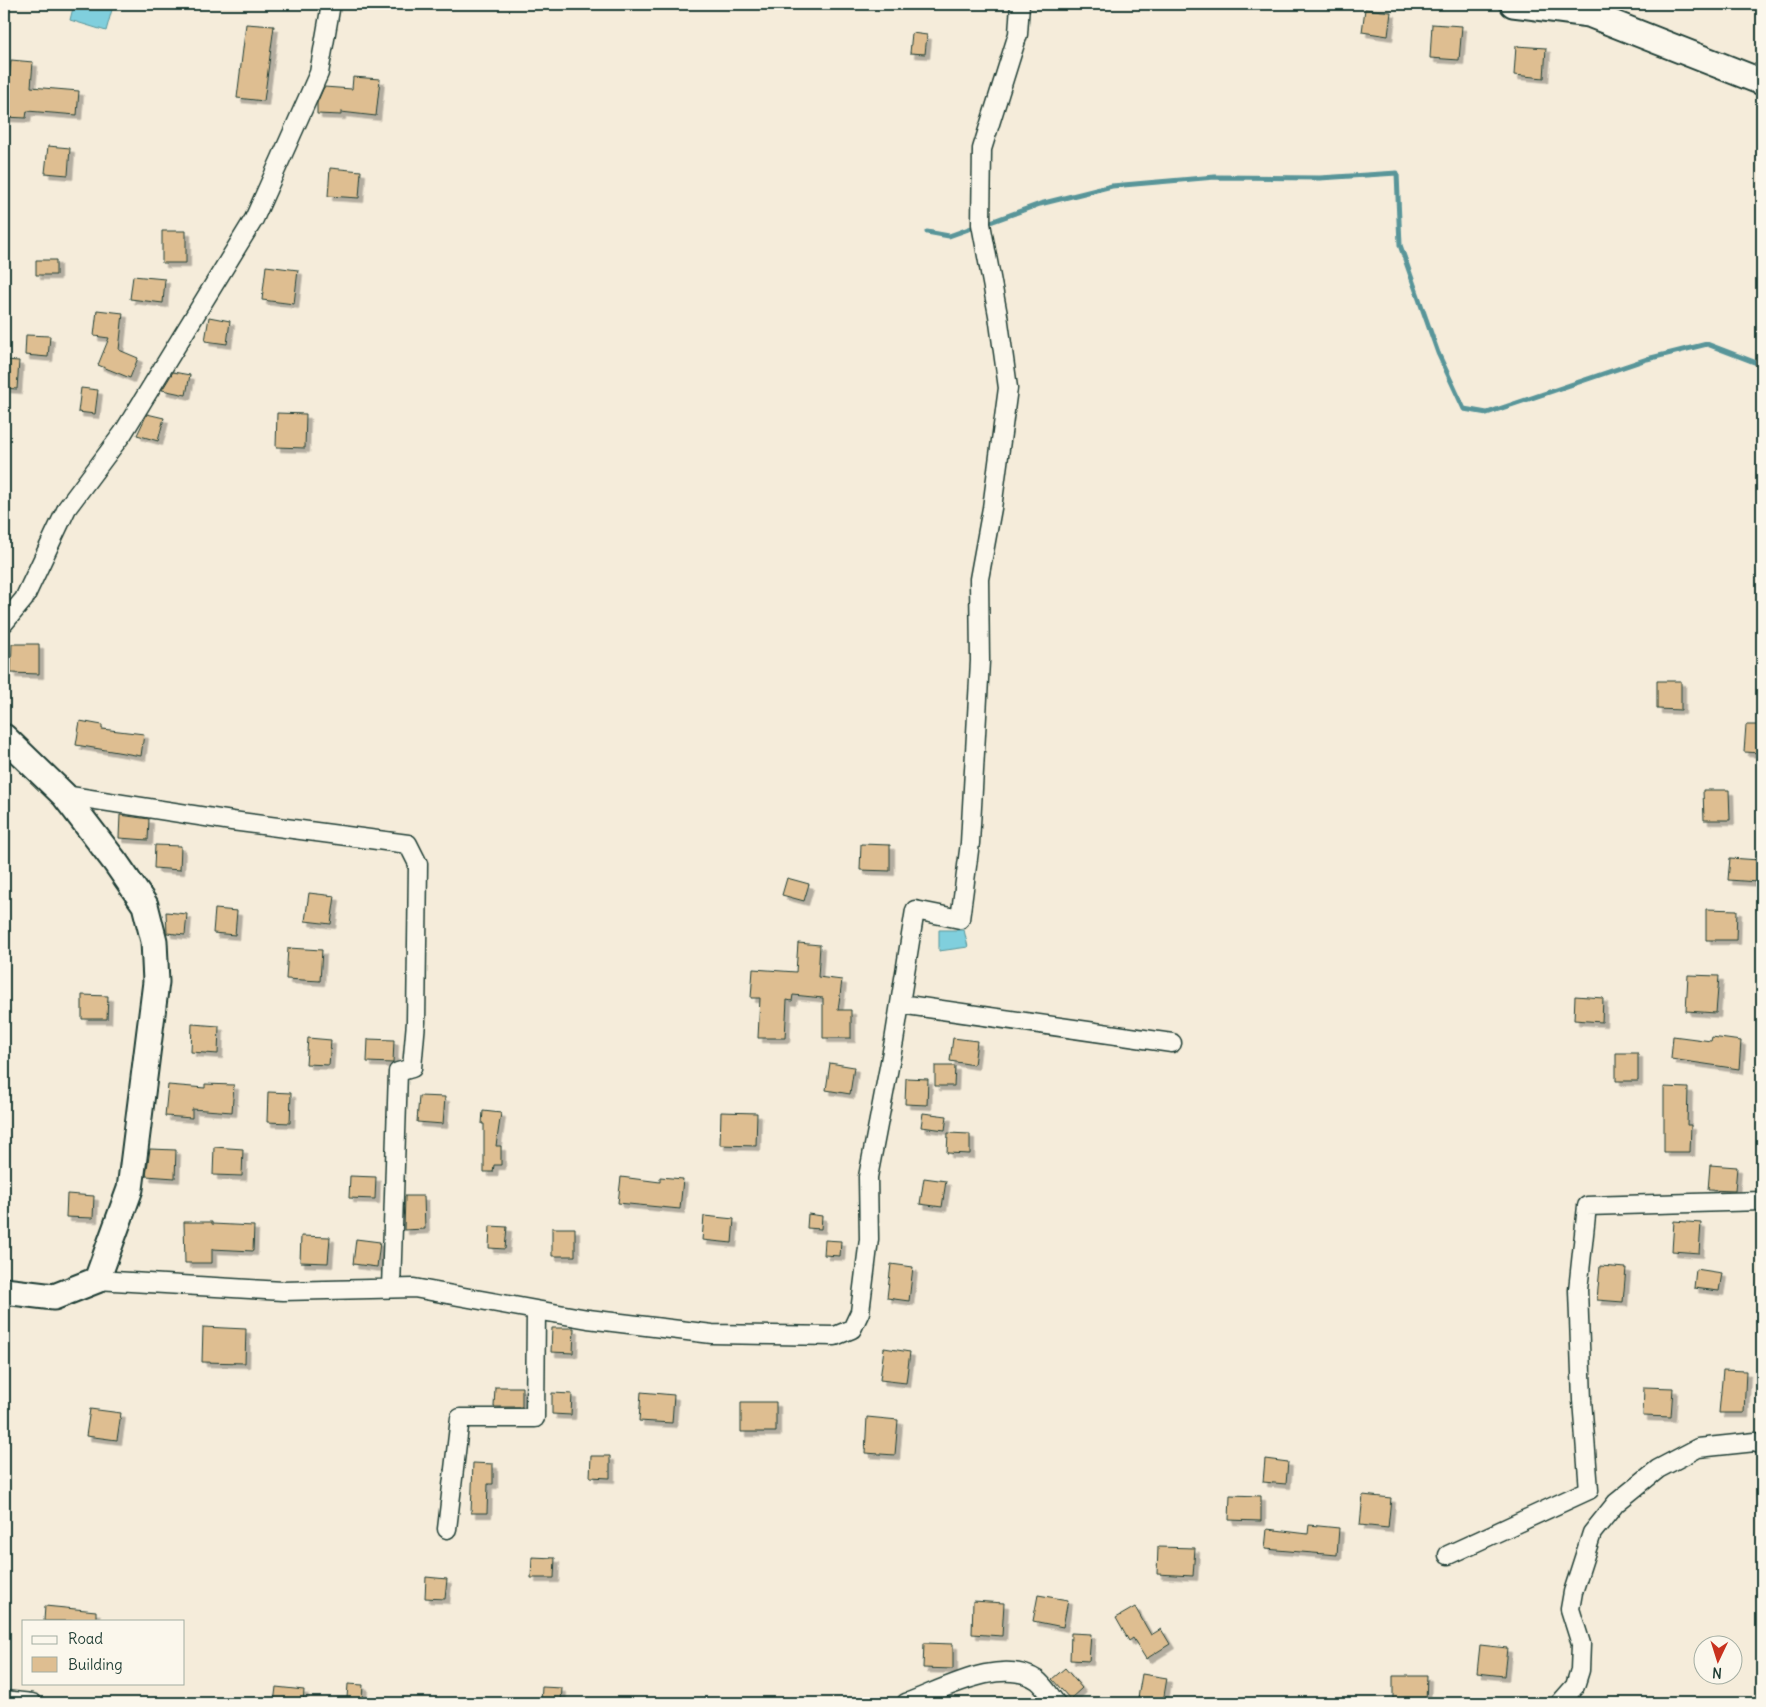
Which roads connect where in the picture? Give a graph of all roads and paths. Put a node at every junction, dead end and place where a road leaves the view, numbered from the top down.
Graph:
1 (331, 4) edge
2 (1020, 4) edge
3 (1513, 4) edge
4 (1594, 9) edge
5 (1762, 82) edge
6 (4, 623) edge
7 (4, 737) edge
8 (64, 795) junction
9 (900, 1004) junction
10 (1172, 1043) dead end
11 (1762, 1201) edge
12 (97, 1280) junction
13 (391, 1288) junction
14 (4, 1291) edge
15 (536, 1310) junction
16 (1762, 1445) edge
17 (447, 1529) dead end
18 (1448, 1555) dead end
19 (4, 1700) edge
20 (32, 1703) edge
21 (906, 1703) edge
22 (1056, 1703) edge
23 (1560, 1703) edge

1 - 6 street
2 - 9 street
3 - 4 main road
4 - 5 main road
7 - 8 main road
8 - 12 main road
8 - 13 street
9 - 10 street
9 - 15 street
11 - 18 street
12 - 13 street
12 - 14 main road
13 - 15 street
15 - 17 street
16 - 23 street
19 - 20 street
21 - 22 street

